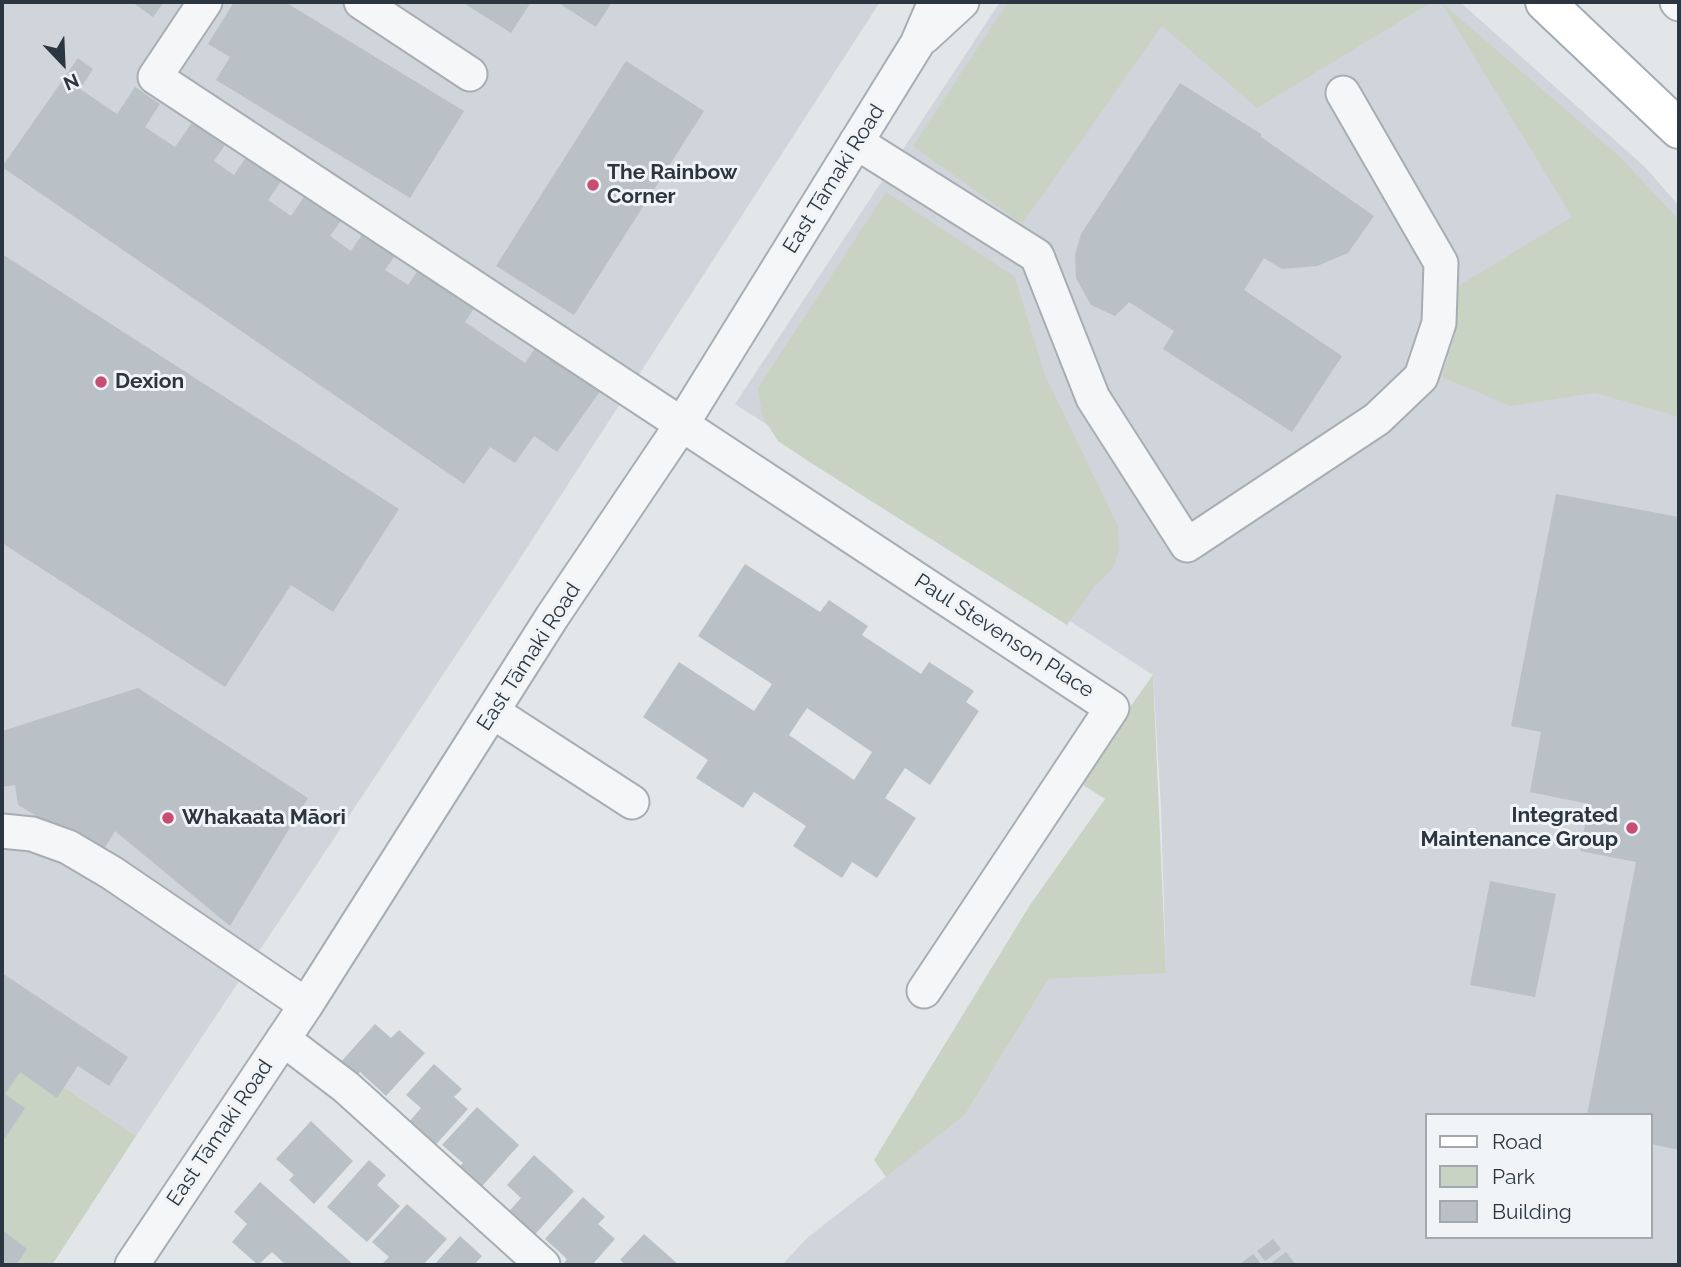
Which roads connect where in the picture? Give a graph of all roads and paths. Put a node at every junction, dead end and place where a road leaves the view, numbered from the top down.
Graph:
1 (205, 2) edge
2 (361, 2) edge
3 (934, 2) edge
4 (962, 2) edge
5 (1545, 2) edge
6 (918, 44) junction
7 (470, 74) dead end
8 (1343, 93) dead end
9 (1679, 129) edge
10 (856, 142) junction
11 (682, 424) junction
12 (493, 712) junction
13 (632, 802) dead end
14 (2, 831) edge
15 (924, 991) dead end
16 (306, 1005) junction
17 (283, 1039) junction
18 (132, 1265) edge
19 (543, 1265) edge

1 - 11 street
2 - 7 street
3 - 6 street, East Tāmaki Road
4 - 6 street, East Tāmaki Road
5 - 9 main road
6 - 10 street, East Tāmaki Road
8 - 10 street
10 - 11 street, East Tāmaki Road
11 - 12 street, East Tāmaki Road
11 - 15 street, Paul Stevenson Place
12 - 13 street
12 - 16 street, East Tāmaki Road
14 - 16 street
16 - 17 street, East Tāmaki Road
17 - 18 street, East Tāmaki Road
17 - 19 street

